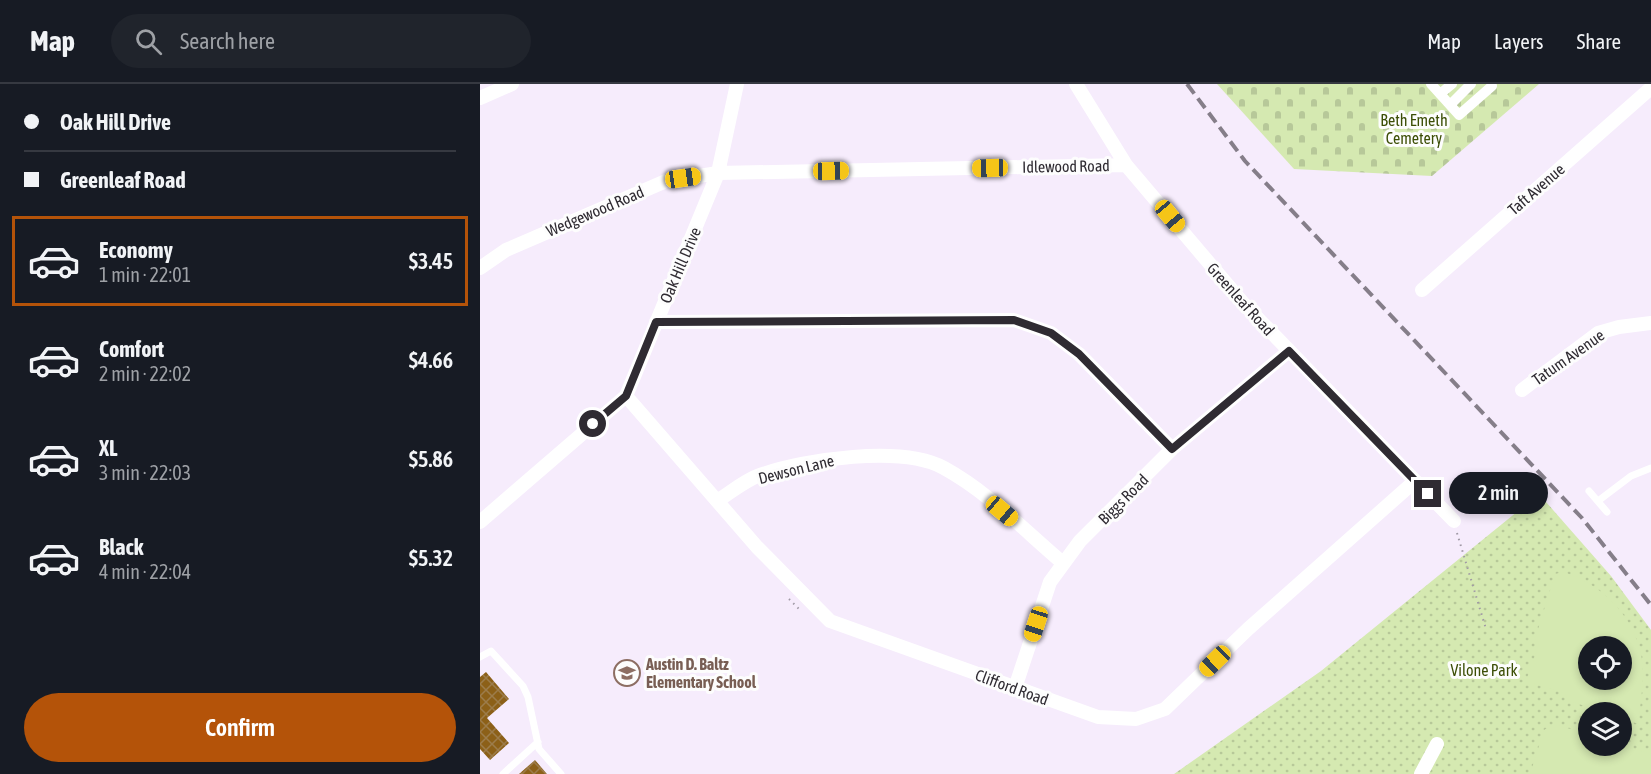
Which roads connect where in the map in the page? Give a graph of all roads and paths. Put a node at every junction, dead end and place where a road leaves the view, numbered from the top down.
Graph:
1 (512, 84) edge
2 (737, 84) edge
3 (1076, 84) edge
4 (1432, 84) edge
5 (1452, 84) edge
6 (1467, 85) edge
7 (1492, 86) dead end
8 (1651, 88) edge
9 (1440, 94) junction
10 (480, 98) edge
11 (1476, 100) junction
12 (1450, 105) junction
13 (1126, 165) junction
14 (718, 173) junction
15 (480, 268) edge
16 (1422, 290) dead end
17 (656, 322) junction
18 (1651, 323) edge
19 (1289, 351) junction
20 (1522, 390) dead end
21 (626, 396) junction
22 (1172, 449) junction
23 (1651, 468) edge
24 (1415, 480) junction
25 (1589, 491) dead end
26 (717, 501) junction
27 (1598, 501) junction
28 (1607, 512) dead end
29 (480, 522) edge
30 (1454, 522) joint
31 (1062, 563) junction
32 (786, 596) dead end
33 (804, 614) dead end
34 (1486, 629) dead end
35 (480, 657) edge
36 (1015, 688) junction
37 (538, 742) junction
38 (1437, 744) dead end
39 (503, 774) edge
40 (561, 774) edge
41 (1421, 774) edge

1 - 10 street
2 - 14 street, Oak Hill Drive
3 - 13 street, Greenleaf Road
4 - 9 street
5 - 9 street
6 - 11 street
6 - 12 street
7 - 11 street
8 - 16 street, Taft Avenue
9 - 12 street
11 - 12 street
13 - 14 street, Idlewood Road
13 - 19 street, Greenleaf Road
14 - 15 street, Wedgewood Road
14 - 17 street, Oak Hill Drive
17 - 21 street, Oak Hill Drive
17 - 22 street
18 - 20 street, Tatum Avenue
19 - 22 street, Biggs Road
19 - 24 street, Greenleaf Road
21 - 26 street, Clifford Road
21 - 29 street, Oak Hill Drive
22 - 31 street, Biggs Road
23 - 27 lane
24 - 30 street, Greenleaf Road
24 - 36 street, Clifford Road
25 - 27 lane
26 - 31 street, Dewson Lane
26 - 36 street, Clifford Road
27 - 28 lane
30 - 34 path
31 - 36 street, Biggs Road
32 - 33 path
35 - 37 lane
37 - 39 lane
37 - 40 lane
38 - 41 street

